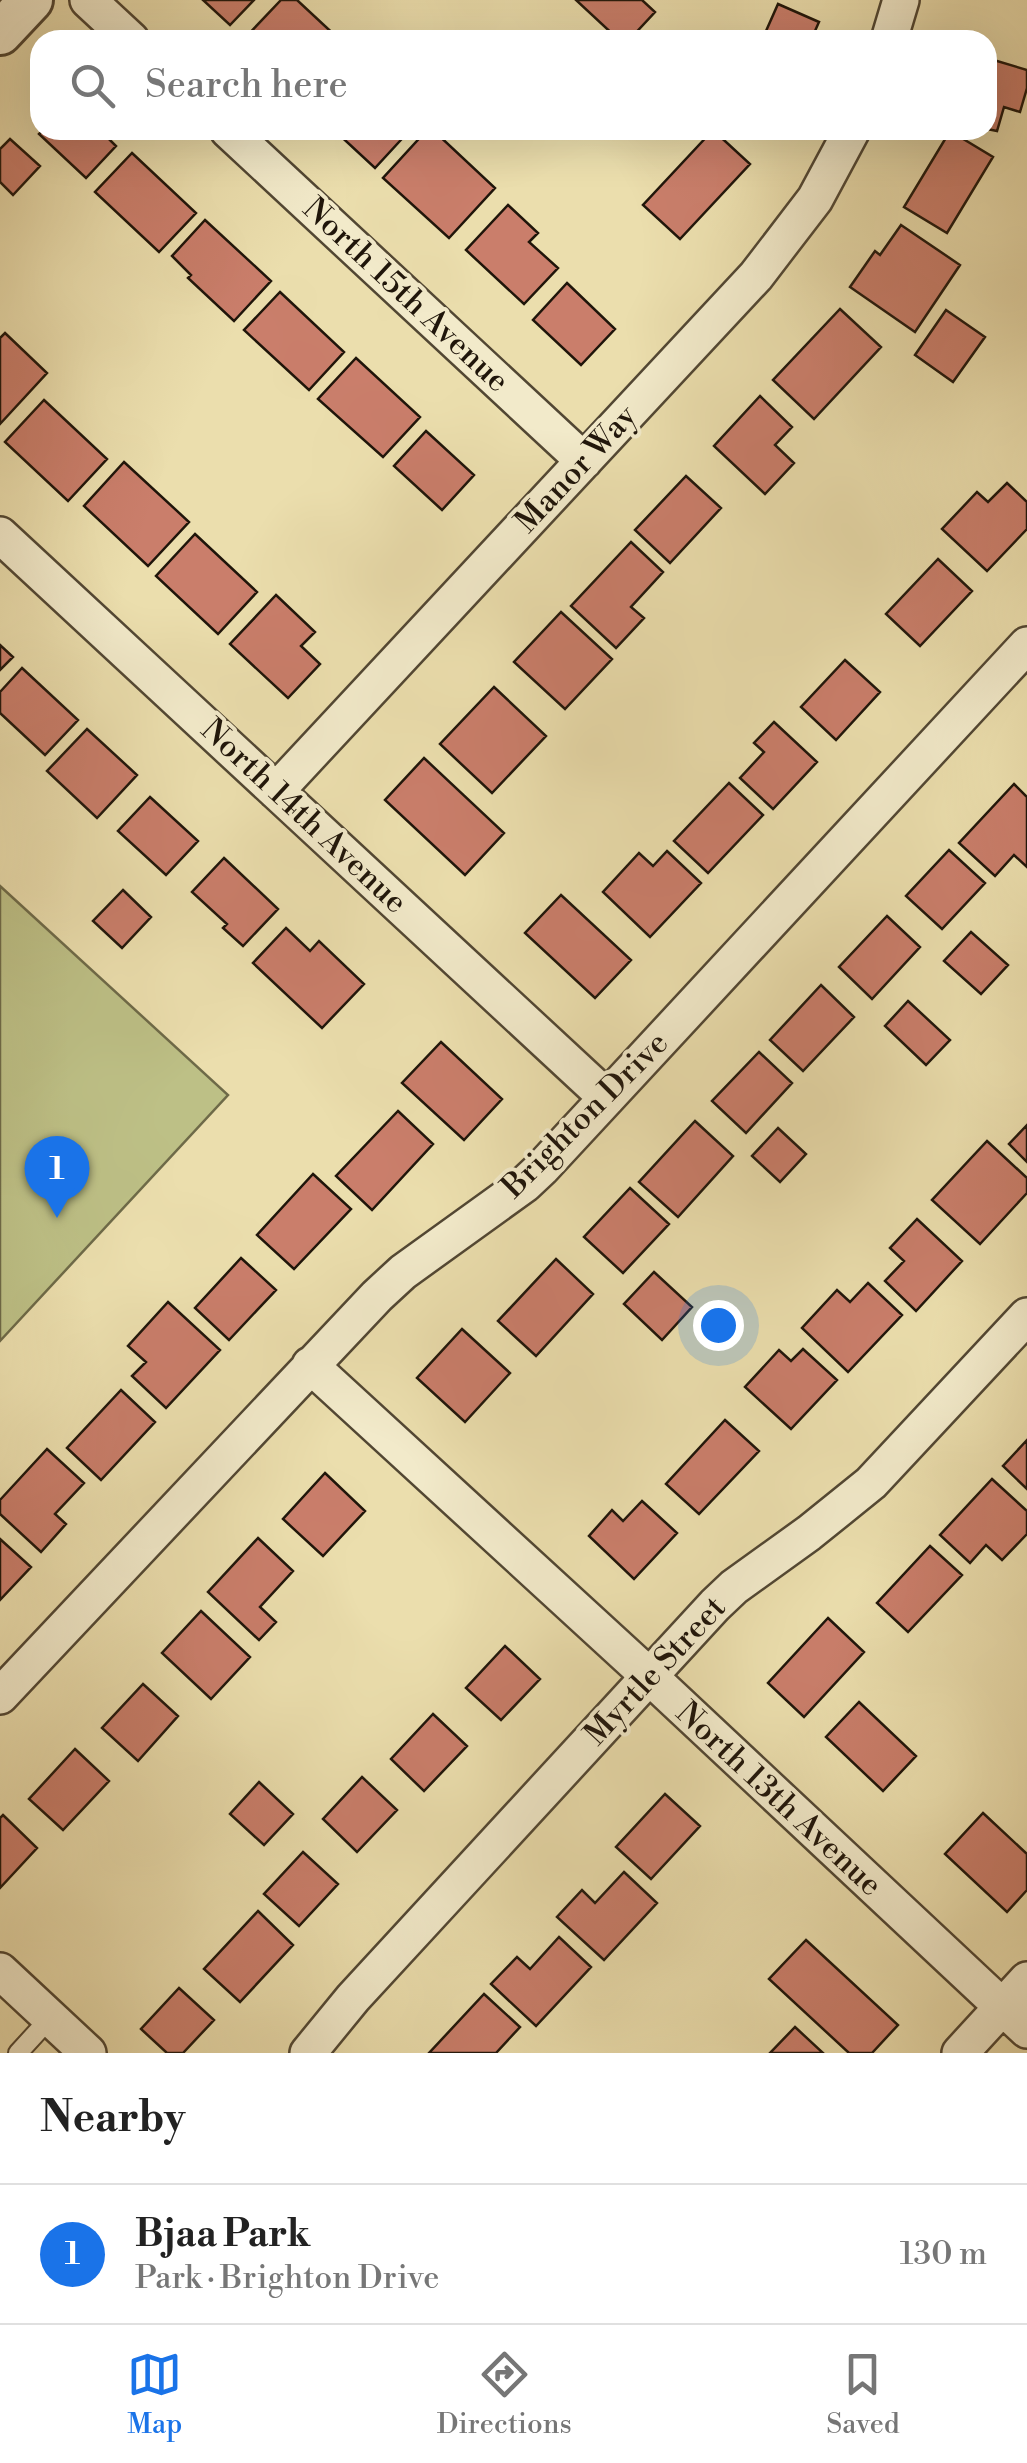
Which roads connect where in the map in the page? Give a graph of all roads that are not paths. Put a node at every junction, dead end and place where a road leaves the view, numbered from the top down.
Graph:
1 (32, 0) edge
2 (88, 0) edge
3 (902, 0) edge
4 (121, 30) edge
5 (892, 30) edge
6 (0, 34) edge
7 (239, 140) edge
8 (847, 140) edge
9 (584, 461) junction
10 (0, 535) edge
11 (1027, 644) edge
12 (276, 791) junction
13 (607, 1098) junction
14 (1027, 1316) edge
15 (310, 1365) junction
16 (648, 1676) junction
17 (0, 1696) edge
18 (0, 1971) edge
19 (1027, 1980) edge
20 (50, 2018) junction
21 (1014, 2019) edge
22 (18, 2053) edge
23 (88, 2053) edge
24 (308, 2053) edge
25 (960, 2053) edge

1 - 6 street
2 - 4 street
3 - 5 street
7 - 9 street, North 15th Avenue
8 - 9 street, Manor Way
9 - 12 street, Manor Way
10 - 12 street, North 14th Avenue
11 - 13 street, Brighton Drive
12 - 13 street, North 14th Avenue
13 - 15 street, Brighton Drive
14 - 16 street, Myrtle Street
15 - 16 street, North 13th Avenue
15 - 17 street, Brighton Drive
16 - 21 street, North 13th Avenue
16 - 24 street, Myrtle Street
18 - 20 street
19 - 21 street
20 - 22 lane
20 - 23 street
21 - 25 street

